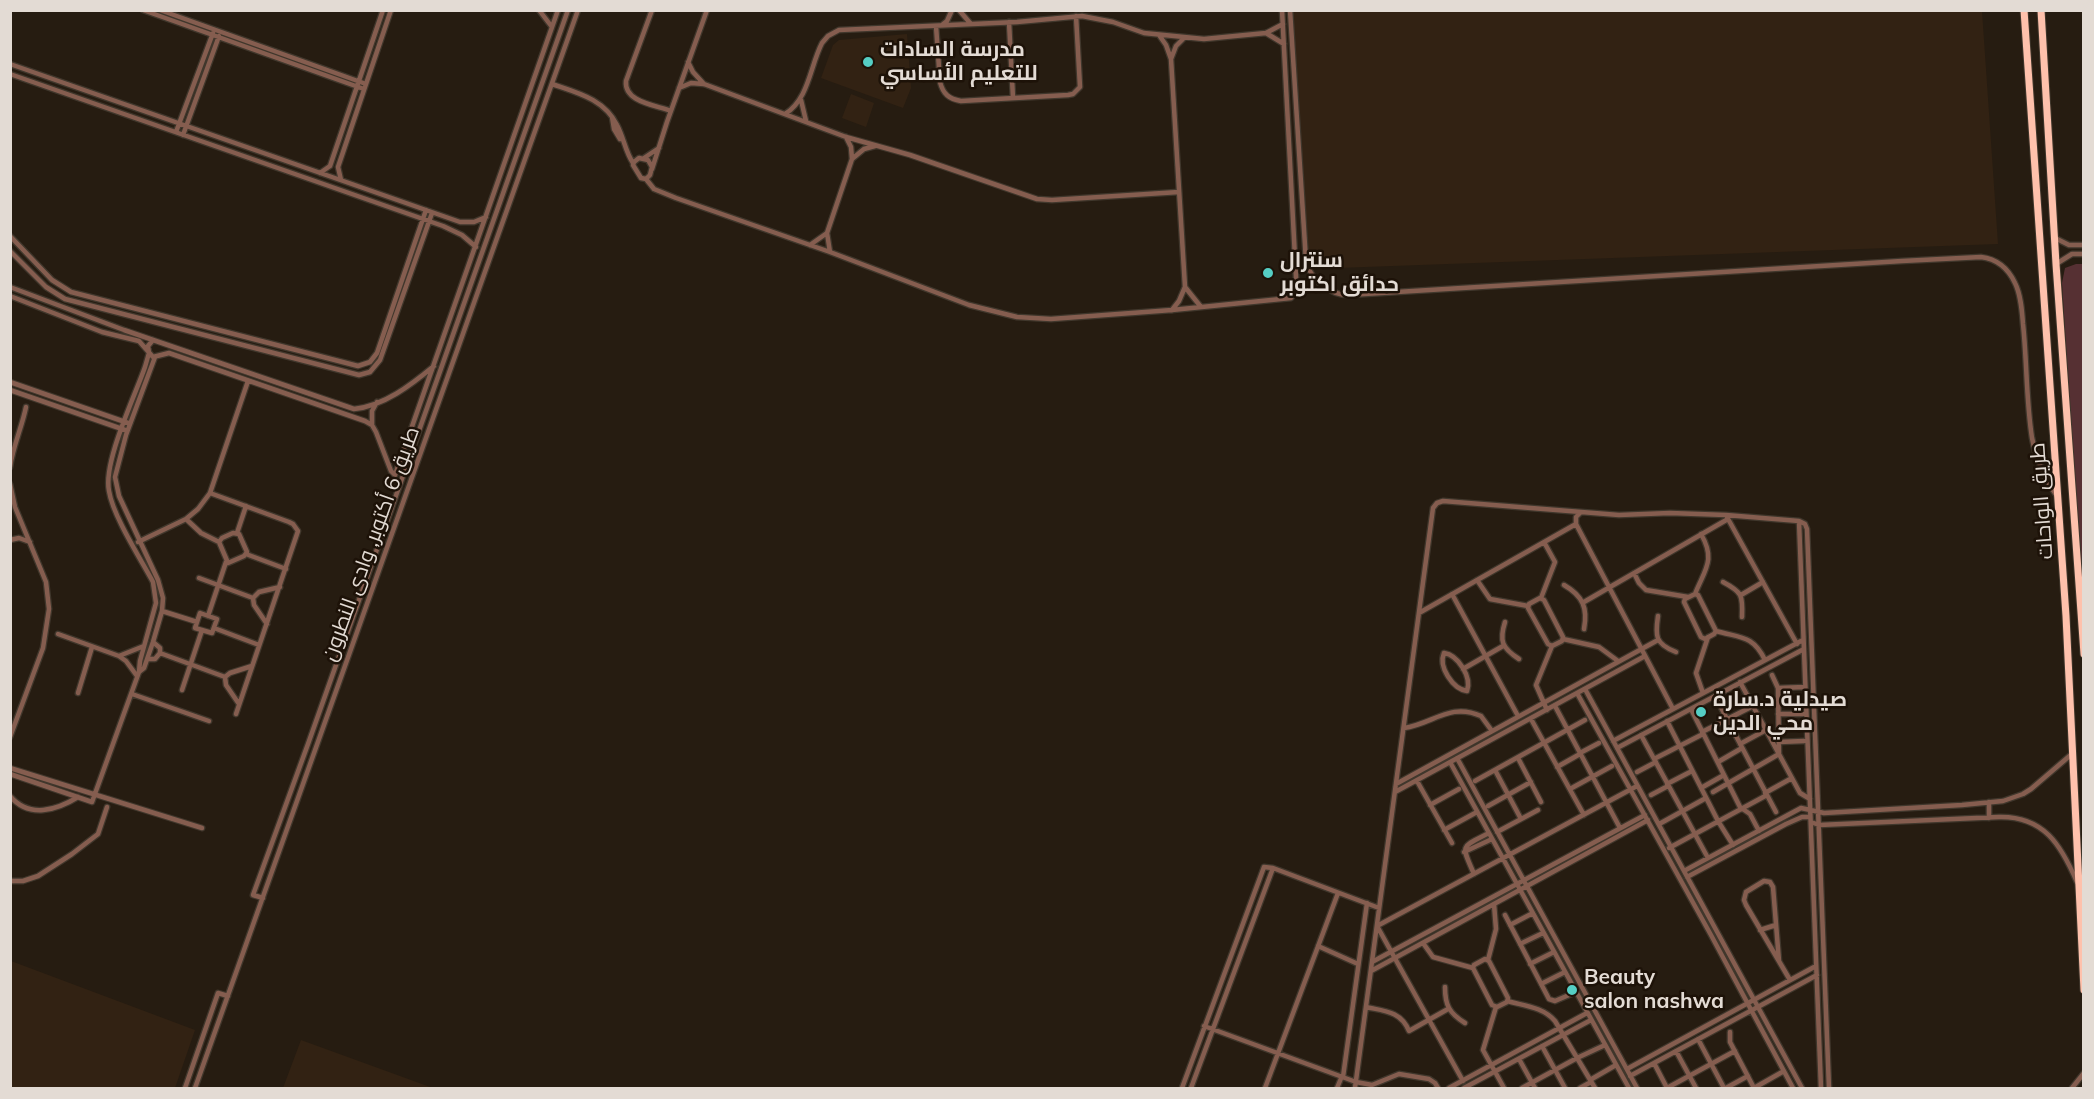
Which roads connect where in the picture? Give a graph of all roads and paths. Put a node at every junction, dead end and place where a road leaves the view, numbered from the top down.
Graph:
1 (143, 10) edge
2 (160, 10) edge
3 (383, 10) edge
4 (391, 10) edge
5 (539, 10) edge
6 (558, 10) edge
7 (652, 10) edge
8 (707, 10) edge
9 (952, 10) edge
10 (959, 10) edge
11 (1282, 10) edge
12 (1290, 10) edge
13 (2024, 10) edge
14 (2041, 10) edge
15 (568, 12) edge
16 (577, 13) edge
17 (1076, 16) junction
18 (1009, 22) junction
19 (970, 23) junction
20 (1283, 24) junction
21 (939, 26) junction
22 (552, 27) junction
23 (213, 33) junction
24 (1266, 33) junction
25 (219, 35) junction
26 (1159, 35) junction
27 (1184, 38) junction
28 (1284, 45) junction
29 (1171, 59) junction
30 (688, 62) junction
31 (10, 64) edge
32 (10, 74) edge
33 (358, 84) junction
34 (552, 84) junction
35 (704, 84) junction
36 (365, 87) junction
37 (679, 88) junction
38 (802, 98) junction
39 (1013, 98) junction
40 (671, 111) junction
41 (785, 114) junction
42 (806, 121) junction
43 (179, 123) junction
44 (186, 126) junction
45 (176, 132) junction
46 (183, 135) junction
47 (846, 137) junction
48 (878, 146) junction
49 (659, 148) junction
50 (644, 158) junction
51 (852, 159) junction
52 (633, 163) junction
53 (652, 169) junction
54 (320, 173) junction
55 (646, 179) junction
56 (341, 180) junction
57 (499, 182) junction
58 (507, 185) junction
59 (516, 188) junction
60 (1179, 192) junction
61 (429, 212) junction
62 (446, 217) junction
63 (486, 217) junction
64 (426, 220) junction
65 (443, 226) junction
66 (827, 233) junction
67 (10, 236) edge
68 (2055, 238) junction
69 (810, 245) junction
70 (2084, 245) edge
71 (476, 247) junction
72 (10, 250) edge
73 (830, 252) junction
74 (2084, 254) edge
75 (2056, 264) junction
76 (10, 287) edge
77 (1185, 287) junction
78 (10, 296) edge
79 (1201, 307) junction
80 (1172, 309) junction
81 (143, 310) junction
82 (140, 319) junction
83 (123, 333) junction
84 (153, 340) junction
85 (149, 353) junction
86 (154, 357) junction
87 (205, 358) junction
88 (203, 365) junction
89 (434, 366) junction
90 (148, 368) junction
91 (248, 381) junction
92 (10, 382) edge
93 (10, 390) edge
94 (299, 391) junction
95 (37, 392) junction
96 (308, 394) junction
97 (297, 398) junction
98 (35, 399) junction
99 (306, 401) junction
100 (332, 402) junction
101 (377, 402) junction
102 (26, 407) dead end
103 (345, 407) junction
104 (329, 409) junction
105 (343, 414) junction
106 (127, 423) junction
107 (372, 425) junction
108 (125, 430) junction
109 (10, 467) edge
110 (10, 484) edge
111 (210, 492) junction
112 (2058, 498) junction
113 (246, 506) junction
114 (1581, 513) junction
115 (1727, 517) junction
116 (186, 519) junction
117 (1799, 521) junction
118 (22, 523) junction
119 (1576, 524) junction
120 (237, 533) junction
121 (1701, 534) junction
122 (13, 539) edge
123 (140, 542) junction
124 (219, 542) junction
125 (1544, 542) junction
126 (31, 543) junction
127 (133, 544) junction
128 (246, 554) junction
129 (226, 562) junction
130 (286, 569) junction
131 (1634, 573) junction
132 (199, 578) dead end
133 (1477, 580) junction
134 (1723, 582) dead end
135 (1763, 582) junction
136 (219, 585) junction
137 (1564, 585) dead end
138 (280, 587) junction
139 (1609, 588) junction
140 (1452, 594) junction
141 (1695, 594) junction
142 (1741, 595) junction
143 (1688, 597) junction
144 (253, 598) junction
145 (1541, 598) junction
146 (1584, 602) junction
147 (1528, 606) junction
148 (162, 611) junction
149 (1419, 613) junction
150 (208, 616) junction
151 (1658, 616) dead end
152 (1742, 617) dead end
153 (197, 622) junction
154 (1505, 622) dead end
155 (267, 624) junction
156 (214, 628) junction
157 (1584, 629) dead end
158 (202, 630) junction
159 (1716, 631) junction
160 (58, 634) dead end
161 (1708, 637) junction
162 (1563, 639) junction
163 (1658, 640) junction
164 (1803, 640) junction
165 (153, 642) junction
166 (1797, 644) junction
167 (259, 645) junction
168 (144, 646) junction
169 (1503, 646) junction
170 (1552, 646) junction
171 (92, 647) junction
172 (1641, 649) junction
173 (1802, 650) junction
174 (1676, 652) dead end
175 (160, 653) junction
176 (2084, 654) edge
177 (119, 656) junction
178 (1486, 656) junction
179 (1645, 656) junction
180 (147, 659) junction
181 (1519, 659) dead end
182 (1765, 660) junction
183 (1618, 661) junction
184 (190, 665) junction
185 (252, 666) junction
186 (1463, 669) junction
187 (1748, 670) junction
188 (138, 674) junction
189 (1772, 675) dead end
190 (225, 677) junction
191 (1751, 677) junction
192 (1740, 682) junction
193 (1805, 687) junction
194 (1778, 688) junction
195 (1585, 689) junction
196 (183, 690) dead end
197 (78, 693) dead end
198 (1577, 693) junction
199 (1703, 693) junction
200 (132, 694) junction
201 (1715, 696) junction
202 (1543, 703) junction
203 (240, 704) junction
204 (1555, 705) junction
205 (1753, 706) junction
206 (1673, 709) junction
207 (1690, 709) junction
208 (1547, 710) junction
209 (1596, 711) junction
210 (236, 714) dead end
211 (1589, 714) junction
212 (1778, 714) junction
213 (1803, 714) dead end
214 (1518, 716) junction
215 (1531, 718) junction
216 (1585, 720) dead end
217 (1727, 720) junction
218 (209, 721) dead end
219 (1667, 721) junction
220 (1404, 728) junction
221 (1568, 730) junction
222 (1766, 730) junction
223 (1815, 730) junction
224 (1492, 731) junction
225 (1807, 731) junction
226 (1703, 733) junction
227 (1641, 735) junction
228 (10, 737) edge
229 (1613, 741) junction
230 (1804, 741) dead end
231 (1471, 742) junction
232 (1779, 742) junction
233 (1544, 743) junction
234 (1599, 743) dead end
235 (1680, 746) junction
236 (1741, 746) junction
237 (1617, 748) junction
238 (1474, 749) junction
239 (2073, 753) junction
240 (1580, 754) junction
241 (1779, 754) junction
242 (1457, 758) junction
243 (1518, 758) junction
244 (1655, 760) junction
245 (1450, 762) junction
246 (1718, 762) junction
247 (1612, 766) dead end
248 (1557, 767) junction
249 (10, 768) edge
250 (1753, 769) junction
251 (1495, 770) junction
252 (1692, 771) junction
253 (1637, 772) dead end
254 (10, 774) edge
255 (1724, 776) junction
256 (1593, 777) junction
257 (1792, 778) junction
258 (1417, 781) junction
259 (1475, 781) dead end
260 (1531, 782) junction
261 (1728, 783) junction
262 (1396, 784) junction
263 (1668, 784) junction
264 (1637, 786) junction
265 (1701, 788) junction
266 (1460, 789) dead end
267 (1570, 789) junction
268 (1630, 789) junction
269 (1395, 792) junction
270 (1713, 792) dead end
271 (1766, 794) junction
272 (95, 795) junction
273 (1508, 795) junction
274 (1651, 795) dead end
275 (78, 797) junction
276 (1706, 798) junction
277 (11, 799) edge
278 (1810, 799) junction
279 (1541, 802) dead end
280 (1606, 802) junction
281 (1989, 802) junction
282 (1430, 805) junction
283 (1488, 806) dead end
284 (107, 807) dead end
285 (1743, 808) junction
286 (1538, 810) dead end
287 (1810, 810) junction
288 (1682, 811) junction
289 (1477, 812) junction
290 (1776, 812) dead end
291 (1818, 812) junction
292 (1832, 813) junction
293 (1584, 814) junction
294 (1645, 815) junction
295 (1989, 818) junction
296 (1521, 819) junction
297 (1779, 819) junction
298 (1648, 820) junction
299 (1811, 820) junction
300 (1718, 821) junction
301 (1661, 823) dead end
302 (1783, 825) junction
303 (1819, 825) junction
304 (1833, 825) junction
305 (202, 828) dead end
306 (1620, 828) junction
307 (1444, 830) junction
308 (1759, 831) junction
309 (1497, 832) junction
310 (1695, 834) junction
311 (1490, 836) junction
312 (1452, 843) dead end
313 (1733, 845) junction
314 (1671, 847) junction
315 (1664, 850) junction
316 (1510, 855) junction
317 (1503, 858) junction
318 (1708, 858) junction
319 (1273, 867) junction
320 (1684, 872) junction
321 (1474, 874) junction
322 (1687, 877) junction
323 (1524, 880) junction
324 (10, 881) edge
325 (2077, 882) junction
326 (1517, 884) junction
327 (1527, 886) junction
328 (1520, 890) junction
329 (1338, 893) junction
330 (263, 898) junction
331 (1367, 903) junction
332 (1494, 904) junction
333 (1379, 908) junction
334 (1814, 909) junction
335 (1822, 909) junction
336 (1533, 914) junction
337 (1505, 915) dead end
338 (1448, 922) junction
339 (1510, 925) junction
340 (1776, 925) junction
341 (1377, 926) junction
342 (1452, 927) junction
343 (1760, 930) junction
344 (1717, 932) junction
345 (1543, 933) junction
346 (1711, 935) junction
347 (1423, 943) junction
348 (1520, 944) junction
349 (1318, 946) junction
350 (1392, 952) junction
351 (1554, 952) junction
352 (1395, 958) junction
353 (1566, 958) junction
354 (1488, 960) junction
355 (1779, 961) junction
356 (1559, 962) junction
357 (1372, 963) junction
358 (1358, 964) junction
359 (1530, 964) junction
360 (1816, 966) junction
361 (1473, 968) junction
362 (1371, 971) junction
363 (1565, 972) junction
364 (1816, 975) junction
365 (1790, 980) junction
366 (1540, 984) junction
367 (1445, 987) dead end
368 (2084, 990) edge
369 (1576, 992) junction
370 (228, 996) junction
371 (1754, 1000) junction
372 (1507, 1001) junction
373 (1748, 1003) junction
374 (1366, 1007) junction
375 (1496, 1007) junction
376 (1758, 1007) junction
377 (1448, 1009) junction
378 (1752, 1010) junction
379 (1587, 1013) junction
380 (1429, 1019) junction
381 (1591, 1020) junction
382 (1465, 1023) dead end
383 (1204, 1026) junction
384 (1559, 1028) junction
385 (1212, 1029) junction
386 (1730, 1032) dead end
387 (1607, 1034) junction
388 (1563, 1035) junction
389 (1690, 1035) junction
390 (1601, 1038) junction
391 (1819, 1039) junction
392 (1827, 1039) junction
393 (1695, 1040) junction
394 (1605, 1045) junction
395 (1542, 1046) junction
396 (1676, 1051) junction
397 (1782, 1051) junction
398 (1735, 1052) junction
399 (1278, 1053) junction
400 (1776, 1055) junction
401 (1507, 1057) junction
402 (1577, 1058) junction
403 (1519, 1059) junction
404 (1510, 1063) junction
405 (1654, 1063) junction
406 (1711, 1064) junction
407 (1616, 1065) junction
408 (1491, 1066) junction
409 (1627, 1069) junction
410 (1555, 1070) junction
411 (1784, 1071) junction
412 (1494, 1072) junction
413 (2084, 1072) edge
414 (1342, 1076) junction
415 (1630, 1076) junction
416 (1690, 1076) junction
417 (1748, 1076) junction
418 (1463, 1081) junction
419 (1590, 1081) junction
420 (1356, 1082) junction
421 (1532, 1083) junction
422 (1470, 1087) edge
423 (1667, 1088) edge
424 (1754, 1088) edge
425 (185, 1089) edge
426 (195, 1089) edge
427 (1182, 1089) edge
428 (1191, 1089) edge
429 (1265, 1089) edge
430 (1337, 1089) edge
431 (1355, 1089) edge
432 (1438, 1089) edge
433 (1449, 1089) edge
434 (1464, 1089) edge
435 (1504, 1089) edge
436 (1522, 1089) edge
437 (1535, 1089) edge
438 (1565, 1089) edge
439 (1580, 1089) edge
440 (1594, 1089) edge
441 (1629, 1089) edge
442 (1637, 1089) edge
443 (1696, 1089) edge
444 (1725, 1089) edge
445 (1793, 1089) edge
446 (1802, 1089) edge
447 (1821, 1089) edge
448 (1829, 1089) edge
449 (2072, 1089) edge

1 - 23 street
2 - 23 street
3 - 33 street
4 - 36 street
5 - 22 street
6 - 22 street
7 - 40 street
8 - 30 street
9 - 21 street
10 - 19 street
11 - 20 street
12 - 112 street
13 - 112 highway, طريق الواحات
14 - 68 highway, طريق الواحات
15 - 16 street
15 - 58 street, طريق 6 أكتوبر, وادى النطرون
16 - 34 street, طريق 6 أكتوبر, وادى النطرون
17 - 18 street
17 - 26 street
17 - 39 street
18 - 19 street
18 - 39 street
19 - 21 street
20 - 24 street
20 - 28 street
21 - 38 street
21 - 39 street
22 - 57 street
23 - 25 street
23 - 43 street
24 - 27 street
24 - 28 street
25 - 33 street
25 - 44 street
26 - 27 street
26 - 29 street
27 - 29 street
28 - 79 street
29 - 60 street
30 - 35 street
30 - 37 street
31 - 43 street
32 - 45 street
33 - 36 street
33 - 54 street
34 - 52 street
34 - 59 street, طريق 6 أكتوبر, وادى النطرون
35 - 37 street
35 - 41 street
36 - 56 street
37 - 40 street
38 - 41 street
38 - 42 street
40 - 49 street
41 - 42 street
42 - 47 street
43 - 44 street
43 - 45 street
44 - 46 street
44 - 54 street
45 - 46 street
46 - 64 street
47 - 48 street
47 - 51 street
48 - 51 street
48 - 60 street
49 - 50 street
49 - 53 street
50 - 52 street
50 - 53 street
51 - 66 street
52 - 55 street
53 - 55 street
54 - 56 street
55 - 69 street
56 - 61 street
57 - 58 street
57 - 63 street
58 - 59 street
58 - 330 street, طريق 6 أكتوبر, وادى النطرون
59 - 330 street, طريق 6 أكتوبر, وادى النطرون
60 - 77 street
61 - 62 street
61 - 64 street
62 - 63 street
62 - 65 street
63 - 71 street
64 - 65 street
64 - 81 street
64 - 82 street
65 - 71 street
66 - 69 street
66 - 73 street
67 - 81 street
68 - 70 street
68 - 75 highway, طريق الواحات
69 - 73 street
71 - 89 street
72 - 82 street
73 - 80 street
74 - 75 street
75 - 176 highway, طريق الواحات
76 - 83 street
77 - 79 street
77 - 80 street
78 - 83 street
79 - 80 street
81 - 82 street
83 - 84 street
83 - 85 street
84 - 85 street
84 - 87 street
85 - 86 street
85 - 90 street
86 - 88 street
86 - 90 street
87 - 88 street
87 - 94 street
88 - 91 street
89 - 101 street
89 - 107 street
90 - 106 street
91 - 97 street
91 - 111 street
92 - 95 street
93 - 98 street
94 - 96 street
94 - 97 street
95 - 98 street
95 - 106 street
96 - 99 street
96 - 100 street
97 - 99 street
98 - 108 street
99 - 104 street
100 - 103 street
100 - 104 street
101 - 103 street
101 - 107 street
102 - 109 street
103 - 105 street
104 - 105 street
105 - 107 street
106 - 108 street
108 - 123 street
108 - 127 street
110 - 118 street
111 - 113 street
111 - 116 street
112 - 239 highway, طريق الواحات
113 - 120 street
113 - 130 street
114 - 115 street
114 - 119 street
114 - 149 street
115 - 117 street
115 - 121 street
115 - 135 street
116 - 123 street
116 - 124 street
117 - 164 street
117 - 223 street
118 - 122 street
118 - 126 street
119 - 125 street
119 - 139 street
120 - 124 street
120 - 128 street
121 - 131 street
121 - 141 street
122 - 126 street
123 - 127 street
123 - 148 street
124 - 129 street
125 - 133 street
125 - 145 street
126 - 228 street
127 - 168 street
128 - 129 street
128 - 130 street
129 - 136 street
130 - 138 street
131 - 139 street
131 - 143 street
132 - 136 street
133 - 140 street
133 - 147 street
134 - 142 street
135 - 142 street
135 - 166 street
136 - 144 street
136 - 150 street
137 - 146 street
138 - 144 street
138 - 155 street
139 - 146 street
139 - 172 street
140 - 149 street
140 - 178 street
141 - 143 street
141 - 159 street
142 - 152 street
143 - 161 street
144 - 155 street
145 - 147 street
145 - 162 street
146 - 157 street
147 - 170 street
148 - 153 street
148 - 165 street
149 - 220 street
150 - 153 street
150 - 156 street
151 - 163 street
153 - 158 street
154 - 169 street
155 - 167 street
156 - 158 street
156 - 167 street
158 - 184 street
159 - 161 street
159 - 182 street
160 - 171 street
161 - 199 street
162 - 170 street
162 - 183 street
163 - 172 street
163 - 174 street
164 - 166 street
164 - 173 street
165 - 175 street
165 - 180 street
166 - 173 street
166 - 182 street
167 - 185 street
168 - 177 street
168 - 188 street
169 - 178 street
169 - 181 street
170 - 202 street
171 - 177 street
171 - 197 street
172 - 179 street
172 - 183 street
173 - 191 street
173 - 193 street
175 - 180 street
175 - 184 street
177 - 188 street
178 - 186 street
178 - 214 street
179 - 195 street
179 - 206 street
180 - 188 street
182 - 187 street
183 - 202 street
184 - 190 street
184 - 196 street
185 - 190 street
185 - 203 street
186 - 186 street
187 - 191 street
187 - 199 street
188 - 200 street
189 - 194 street
190 - 203 street
191 - 192 street
192 - 201 street
192 - 205 street
193 - 194 street
193 - 225 street
194 - 212 street
195 - 198 street
195 - 209 street
198 - 204 street
198 - 211 street
199 - 206 street
200 - 218 street
200 - 272 street
201 - 207 street
201 - 217 street
202 - 208 street
202 - 214 street
203 - 210 street
204 - 208 street
204 - 221 street
205 - 217 street
205 - 222 street
206 - 229 street
207 - 219 street
207 - 226 street
208 - 215 street
209 - 211 street
209 - 229 street
211 - 268 street
212 - 213 street
212 - 232 street
214 - 224 street
215 - 233 street
215 - 238 street
216 - 221 street
217 - 226 street
217 - 236 street
219 - 227 street
219 - 235 street
220 - 224 street
220 - 262 street
221 - 233 street
221 - 240 street
222 - 236 street
222 - 241 street
223 - 225 street
223 - 291 street
224 - 231 street
225 - 278 street
226 - 235 street
226 - 246 street
227 - 237 street
227 - 244 street
229 - 237 street
230 - 232 street
231 - 238 street
231 - 262 street
232 - 241 street
233 - 243 street
233 - 248 street
234 - 240 street
235 - 244 street
235 - 252 street
236 - 246 street
236 - 250 street
237 - 264 street
238 - 242 street
239 - 281 street
239 - 325 highway, طريق الواحات
240 - 248 street
240 - 256 street
241 - 250 street
241 - 257 street
242 - 245 street
242 - 309 street
243 - 251 street
243 - 260 street
244 - 253 street
244 - 263 street
245 - 258 street
245 - 289 street
246 - 255 street
247 - 256 street
248 - 267 street
249 - 272 street
250 - 261 street
250 - 271 street
251 - 259 street
251 - 273 street
252 - 263 street
252 - 265 street
254 - 275 street
255 - 261 street
255 - 265 street
256 - 267 street
256 - 280 street
257 - 271 street
257 - 278 street
258 - 269 street
258 - 282 street
260 - 273 street
260 - 279 street
261 - 270 street
261 - 285 street
262 - 269 street
263 - 274 street
263 - 288 street
264 - 268 street
264 - 314 street
265 - 276 street
266 - 282 street
267 - 293 street
268 - 280 street
268 - 294 street
269 - 333 street
271 - 285 street
271 - 290 street
272 - 275 street
272 - 305 street
273 - 283 street
273 - 296 street
275 - 277 street
276 - 288 street
276 - 300 street
278 - 287 street
280 - 293 street
280 - 306 street
281 - 292 street
281 - 295 street
282 - 307 street
284 - 324 street
285 - 300 street
285 - 308 street
286 - 296 street
287 - 291 street
287 - 297 street
287 - 299 street
288 - 301 street
288 - 310 street
289 - 307 street
289 - 311 street
291 - 292 street
291 - 303 street
292 - 304 street
293 - 316 street
294 - 298 street
294 - 306 street
295 - 304 street
295 - 325 street
296 - 309 street
297 - 302 street
297 - 308 street
298 - 315 street
298 - 327 street
299 - 302 street
299 - 303 street
299 - 334 street
300 - 310 street
300 - 313 street
302 - 322 street
303 - 304 street
303 - 335 street
306 - 323 street
307 - 312 street
308 - 313 street
309 - 316 street
310 - 314 street
310 - 318 street
311 - 317 street
311 - 321 street
313 - 318 street
314 - 315 street
314 - 320 street
315 - 346 street
316 - 317 street
316 - 323 street
317 - 321 street
317 - 326 street
318 - 320 street
319 - 329 street
319 - 383 street
319 - 385 street
320 - 322 street
321 - 341 street
322 - 344 street
323 - 326 street
323 - 327 street
325 - 368 highway, طريق الواحات
326 - 328 street
326 - 338 street
327 - 328 street
327 - 353 street
328 - 332 street
328 - 336 street
329 - 331 street
329 - 349 street
330 - 370 street, طريق 6 أكتوبر, وادى النطرون
331 - 333 street
331 - 358 street
332 - 342 street
332 - 354 street
333 - 341 street
334 - 335 street
334 - 360 street
335 - 392 street
336 - 339 street
336 - 345 street
337 - 339 street
338 - 342 street
338 - 350 street
339 - 348 street
340 - 343 street
340 - 343 street
340 - 355 street
341 - 350 street
341 - 357 street
342 - 347 street
343 - 355 street
344 - 346 street
344 - 371 street
345 - 348 street
345 - 351 street
346 - 373 street
347 - 352 street
347 - 361 street
348 - 359 street
349 - 358 street
349 - 399 street
350 - 352 street
350 - 357 street
351 - 356 street
351 - 359 street
352 - 362 street
352 - 380 street
353 - 356 street
353 - 387 street
354 - 361 street
354 - 372 street
355 - 365 street
356 - 363 street
357 - 362 street
358 - 414 street
359 - 366 street
360 - 364 street
360 - 365 street
361 - 375 street
362 - 374 street
363 - 366 street
363 - 369 street
364 - 376 street
364 - 391 street
365 - 371 street
366 - 369 street
367 - 377 street
369 - 379 street
370 - 425 street
370 - 426 street, طريق 6 أكتوبر, وادى النطرون
371 - 373 street
371 - 376 street
372 - 375 street
372 - 384 street
373 - 378 street
373 - 389 street
374 - 380 street
374 - 420 street
375 - 408 street
376 - 378 street
376 - 397 street
377 - 380 street
377 - 382 street
378 - 393 street
378 - 400 street
379 - 381 street
379 - 384 street
380 - 418 street
381 - 388 street
381 - 390 street
383 - 385 street
383 - 427 street
384 - 388 street
384 - 401 street
385 - 399 street
385 - 428 street
386 - 398 street
387 - 390 street
387 - 409 street
388 - 395 street
388 - 402 street
389 - 393 street
389 - 409 street
390 - 394 street
391 - 392 street
391 - 447 street
392 - 448 street
393 - 396 street
393 - 406 street
394 - 402 street
394 - 407 street
395 - 403 street
395 - 410 street
396 - 405 street
396 - 416 street
397 - 400 street
397 - 446 street
398 - 406 street
398 - 417 street
399 - 414 street
399 - 429 street
400 - 411 street
401 - 404 street
401 - 408 street
402 - 410 street
402 - 419 street
403 - 404 street
403 - 421 street
404 - 412 street
405 - 415 street
405 - 423 street
406 - 416 street
406 - 444 street
407 - 419 street
407 - 441 street
408 - 412 street
408 - 418 street
409 - 415 street
410 - 421 street
410 - 438 street
411 - 424 street
411 - 445 street
412 - 422 street
412 - 435 street
413 - 449 street
414 - 420 street
414 - 430 street
415 - 442 street
416 - 423 street
416 - 443 street
417 - 424 street
417 - 444 street
418 - 433 street
419 - 439 street
419 - 440 street
420 - 431 street
420 - 432 street
421 - 436 street
421 - 437 street
422 - 434 street

